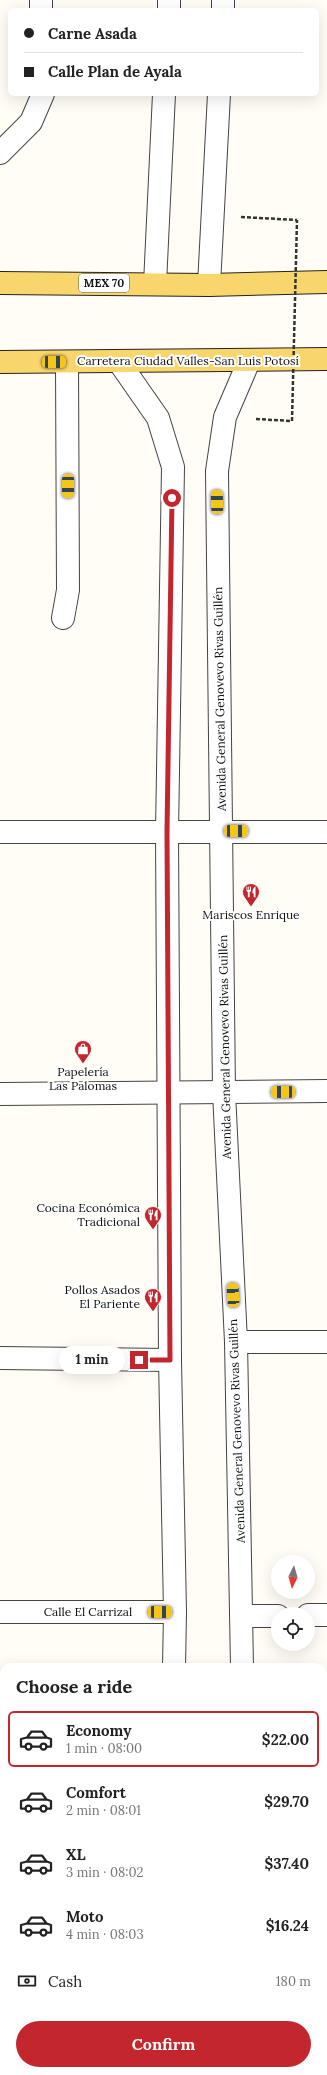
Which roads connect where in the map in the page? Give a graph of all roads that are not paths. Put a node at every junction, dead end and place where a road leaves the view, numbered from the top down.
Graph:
1 (41, 96) edge
2 (164, 96) edge
3 (219, 96) edge
4 (0, 153) edge
5 (327, 282) edge
6 (0, 283) edge
7 (154, 284) junction
8 (209, 284) junction
9 (327, 359) edge
10 (249, 361) junction
11 (0, 362) edge
12 (67, 362) junction
13 (119, 362) junction
14 (63, 618) dead end
15 (221, 831) junction
16 (0, 832) edge
17 (167, 832) junction
18 (327, 832) edge
19 (327, 1091) edge
20 (224, 1092) junction
21 (168, 1093) junction
22 (0, 1094) edge
23 (236, 1342) junction
24 (327, 1342) edge
25 (0, 1358) edge
26 (170, 1360) junction
27 (0, 1612) edge
28 (175, 1612) junction
29 (315, 1615) edge
30 (327, 1615) edge
31 (242, 1616) junction
32 (271, 1616) edge
33 (174, 1663) edge
34 (242, 1663) edge

1 - 4 street
2 - 7 street
3 - 8 street
5 - 8 main road, MEX 70
6 - 7 main road, MEX 70
7 - 8 main road, MEX 70
9 - 10 main road, Carretera Ciudad Valles-San Luis Potosí
10 - 13 main road, Carretera Ciudad Valles-San Luis Potosí
10 - 15 street, Avenida General Genovevo Rivas Guillén
11 - 12 main road, Carretera Ciudad Valles-San Luis Potosí
12 - 13 main road, Carretera Ciudad Valles-San Luis Potosí
12 - 14 street
13 - 17 street
15 - 17 street
15 - 18 street
15 - 20 street, Avenida General Genovevo Rivas Guillén
16 - 17 street
17 - 21 street
19 - 20 street
20 - 21 street
20 - 23 street, Avenida General Genovevo Rivas Guillén
21 - 22 street
21 - 26 street
23 - 24 street
23 - 31 street, Avenida General Genovevo Rivas Guillén
25 - 26 street
26 - 28 street
27 - 28 street, Calle El Carrizal
28 - 33 street
29 - 30 street
31 - 32 street
31 - 34 street, Avenida General Genovevo Rivas Guillén

